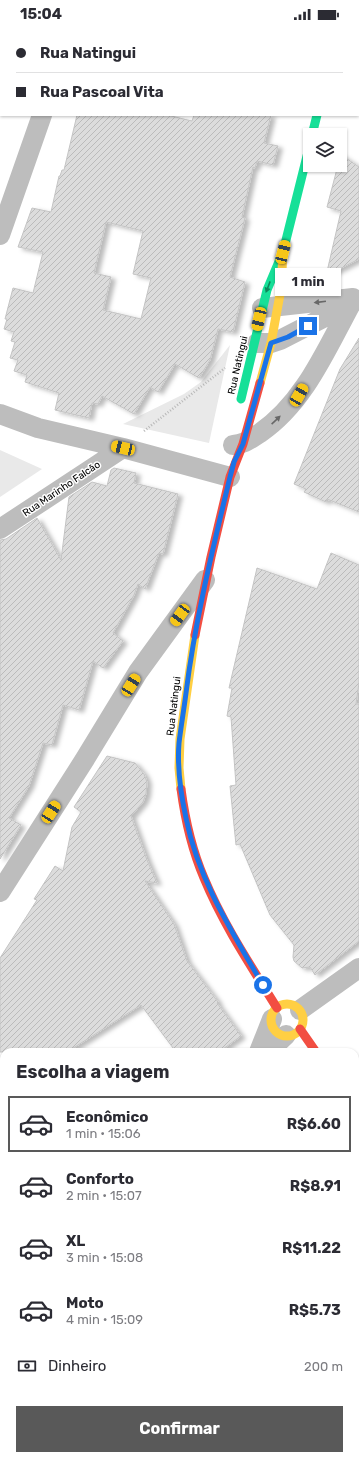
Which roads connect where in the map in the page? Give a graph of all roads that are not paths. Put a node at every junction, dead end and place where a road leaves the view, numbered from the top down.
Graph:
1 (42, 116) edge
2 (317, 116) edge
3 (314, 128) edge
4 (303, 172) edge
5 (0, 235) edge
6 (283, 252) junction
7 (356, 300) edge
8 (270, 307) junction
9 (259, 344) junction
10 (239, 409) dead end
11 (0, 414) edge
12 (123, 448) junction
13 (234, 453) junction
14 (0, 529) edge
15 (205, 580) junction
16 (0, 892) edge
17 (359, 968) edge
18 (274, 1014) junction
19 (295, 1025) junction
20 (261, 1048) edge
21 (272, 1048) edge
22 (313, 1048) edge

1 - 5 street
2 - 3 street
4 - 6 street, Rua Natingui
6 - 8 street, Rua Natingui
6 -> 8 street, Rua Natingui
7 -> 8 street
7 - 9 street
13 -> 7 street
8 - 9 street, Rua Natingui
8 - 9 street, Rua Natingui
9 - 10 street, Rua Natingui
9 - 13 street, Rua Natingui
11 - 12 street
12 - 13 street
12 - 14 street, Rua Marinho Falcão
13 - 15 street, Rua Natingui
15 - 16 street
15 - 18 street, Rua Natingui
17 - 19 street
18 - 19 street, Rua Natingui
18 - 19 street
18 - 20 street
19 - 21 street
19 - 22 street

